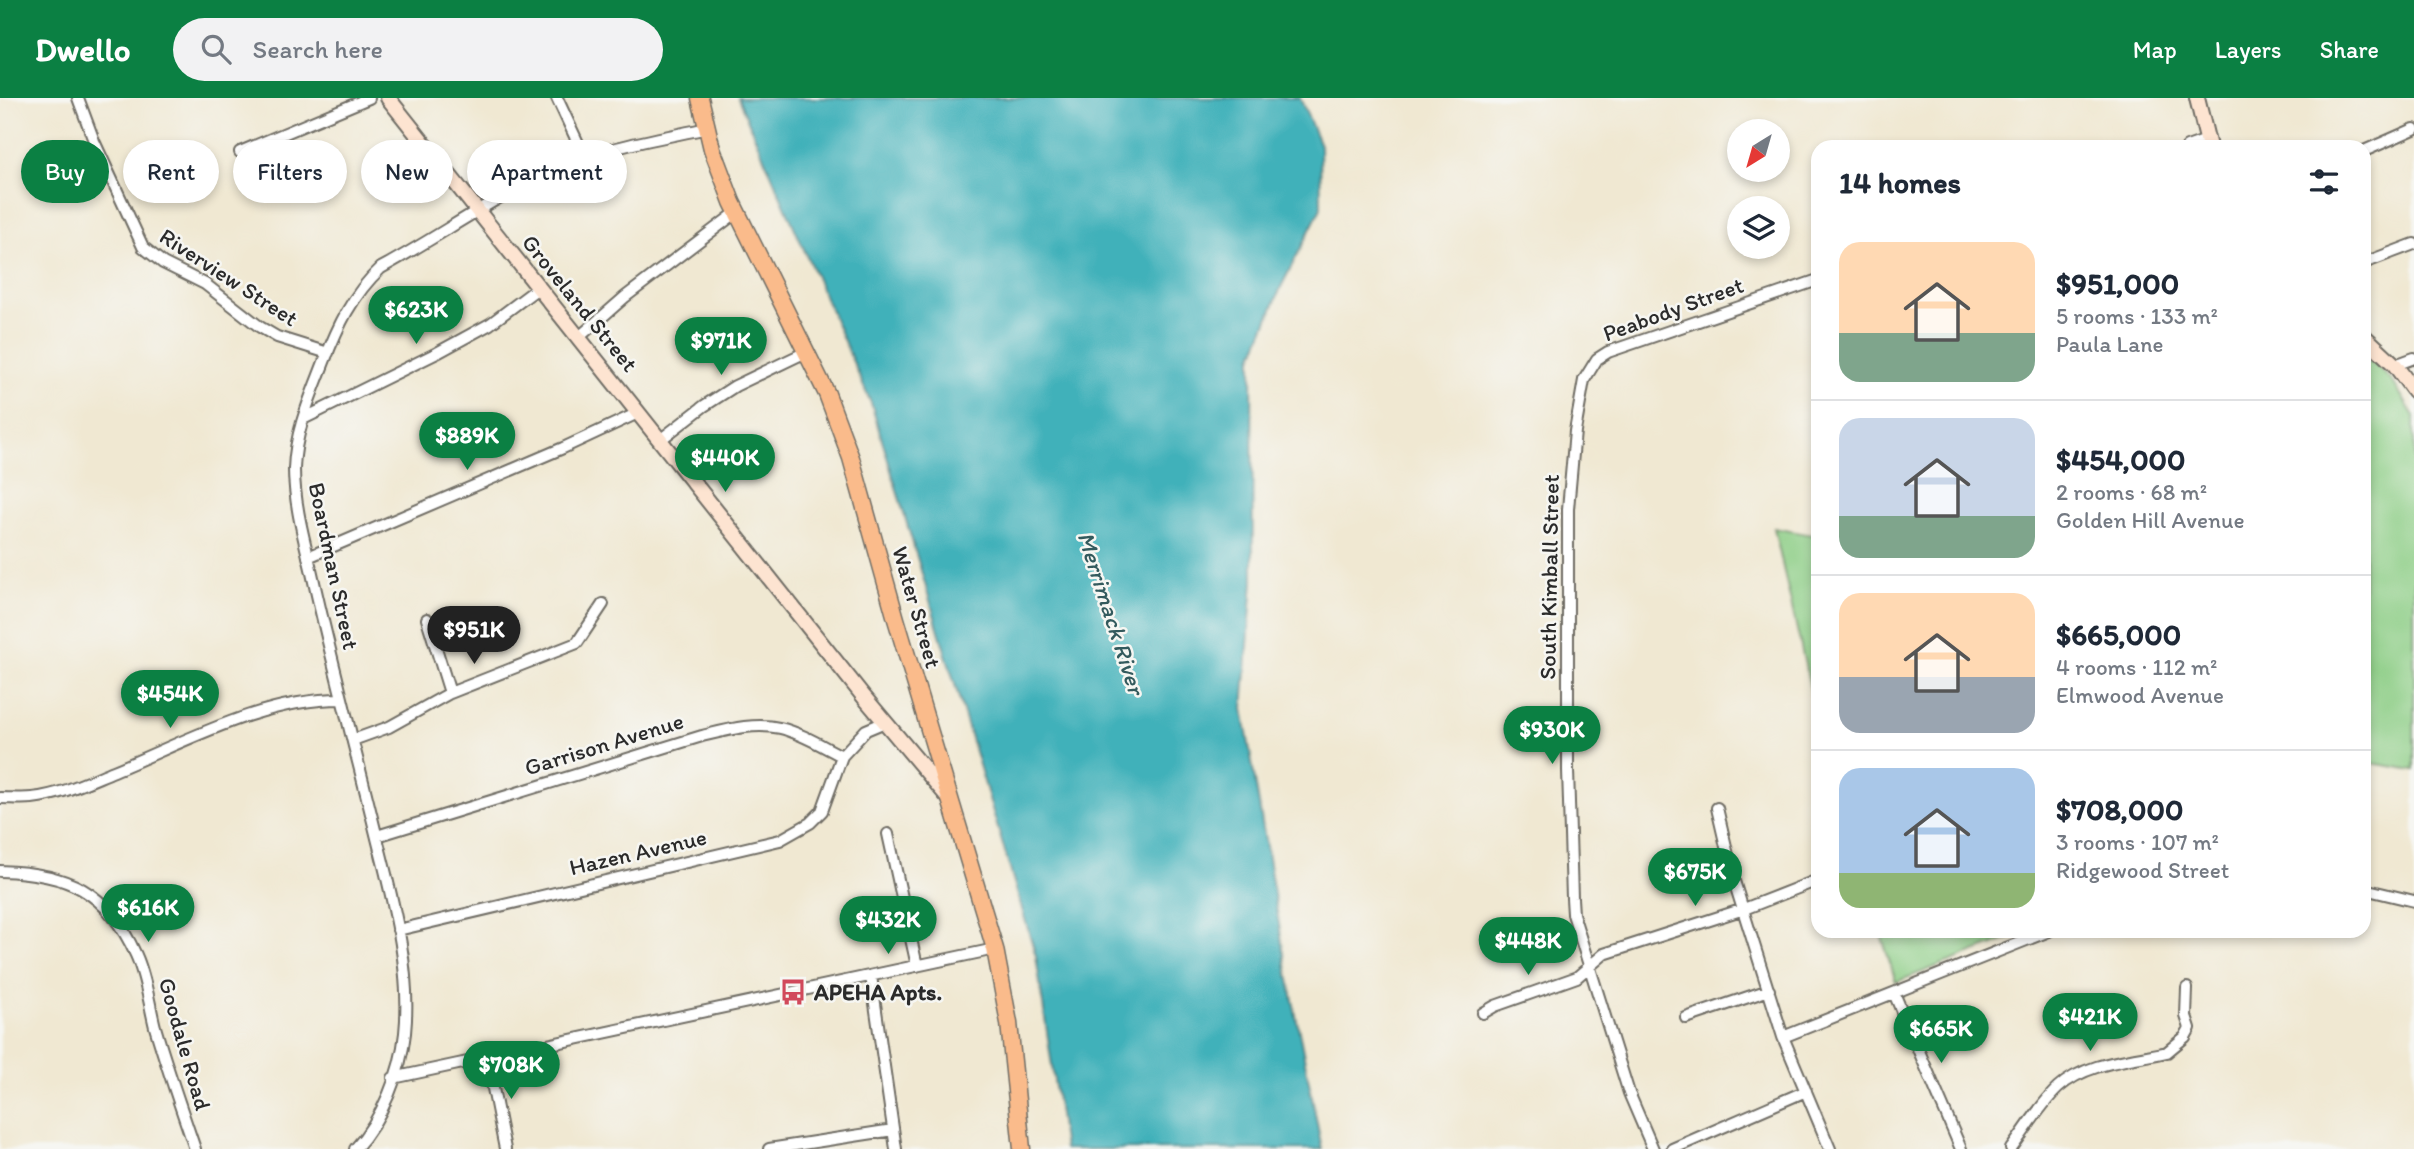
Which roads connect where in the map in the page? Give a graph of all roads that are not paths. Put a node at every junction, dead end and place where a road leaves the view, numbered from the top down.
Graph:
1 (78, 98) edge
2 (369, 98) edge
3 (388, 98) edge
4 (557, 98) edge
5 (700, 98) edge
6 (2197, 98) edge
7 (707, 128) junction
8 (2414, 129) edge
9 (269, 140) edge
10 (577, 140) edge
11 (2207, 140) edge
12 (627, 145) edge
13 (2371, 148) edge
14 (494, 203) edge
15 (478, 212) junction
16 (737, 212) junction
17 (2414, 244) edge
18 (2371, 260) edge
19 (1811, 282) edge
20 (538, 288) junction
21 (578, 338) junction
22 (2371, 343) edge
23 (806, 352) junction
24 (328, 353) junction
25 (2414, 358) edge
26 (2395, 365) junction
27 (1588, 372) joint
28 (2414, 391) edge
29 (638, 413) junction
30 (303, 419) junction
31 (660, 440) junction
32 (309, 557) junction
33 (603, 604) dead end
34 (428, 619) dead end
35 (450, 693) junction
36 (342, 699) junction
37 (885, 722) junction
38 (353, 740) junction
39 (842, 756) junction
40 (948, 797) junction
41 (0, 799) edge
42 (1717, 808) dead end
43 (888, 834) dead end
44 (377, 836) junction
45 (0, 872) edge
46 (1811, 883) edge
47 (2371, 891) edge
48 (2414, 901) edge
49 (1744, 909) junction
50 (398, 930) junction
51 (2032, 938) edge
52 (995, 949) junction
53 (917, 965) junction
54 (1590, 966) junction
55 (870, 976) junction
56 (2187, 988) dead end
57 (1769, 990) junction
58 (1894, 993) junction
59 (1483, 1013) dead end
60 (1686, 1018) dead end
61 (1783, 1037) junction
62 (487, 1058) junction
63 (393, 1078) junction
64 (1806, 1091) junction
65 (893, 1129) junction
66 (195, 1149) edge
67 (355, 1149) edge
68 (505, 1149) edge
69 (769, 1149) edge
70 (896, 1149) edge
71 (1022, 1149) edge
72 (1653, 1149) edge
73 (1672, 1149) edge
74 (1830, 1149) edge
75 (1961, 1149) edge
76 (2011, 1149) edge

1 - 24 street, Riverview Street
2 - 9 street
3 - 15 main road, Groveland Street
4 - 10 street
5 - 7 main road, Water Street
6 - 11 main road
7 - 12 street, Boardman Street
7 - 16 main road, Water Street
8 - 13 street
14 - 15 street, Boardman Street
15 - 20 main road, Groveland Street
15 - 24 street, Boardman Street
16 - 21 street
16 - 23 main road, Water Street
17 - 18 street
19 - 27 street, Peabody Street
20 - 21 main road, Groveland Street
20 - 30 street
21 - 29 main road, Groveland Street
22 - 26 main road
23 - 31 street
23 - 40 main road, Water Street
24 - 30 street, Boardman Street
25 - 26 street
26 - 28 main road
27 - 54 street, South Kimball Street
29 - 31 main road, Groveland Street
29 - 32 street
30 - 32 street, Boardman Street
31 - 37 main road, Groveland Street
32 - 36 street, Boardman Street
33 - 35 street
34 - 35 street
35 - 38 street
36 - 38 street, Boardman Street
36 - 41 street
37 - 39 street
37 - 40 main road, Groveland Street
38 - 44 street, Boardman Street
39 - 44 street, Garrison Avenue
39 - 50 street, Hazen Avenue
40 - 52 main road, Water Street
42 - 49 street
43 - 53 street
44 - 50 street, Boardman Street
45 - 66 street, Goodale Road
46 - 49 street
47 - 48 street
49 - 54 street
49 - 57 street
50 - 63 street, Boardman Street
51 - 58 street
52 - 53 street
52 - 71 main road, Water Street
53 - 55 street
54 - 59 street
54 - 72 street, South Kimball Street
55 - 62 street
55 - 65 street
56 - 76 street
57 - 60 street
57 - 61 street
58 - 61 street
58 - 75 street
61 - 64 street
62 - 63 street
62 - 68 street
63 - 67 street, Boardman Street
64 - 73 street
64 - 74 street
65 - 69 street
65 - 70 street

